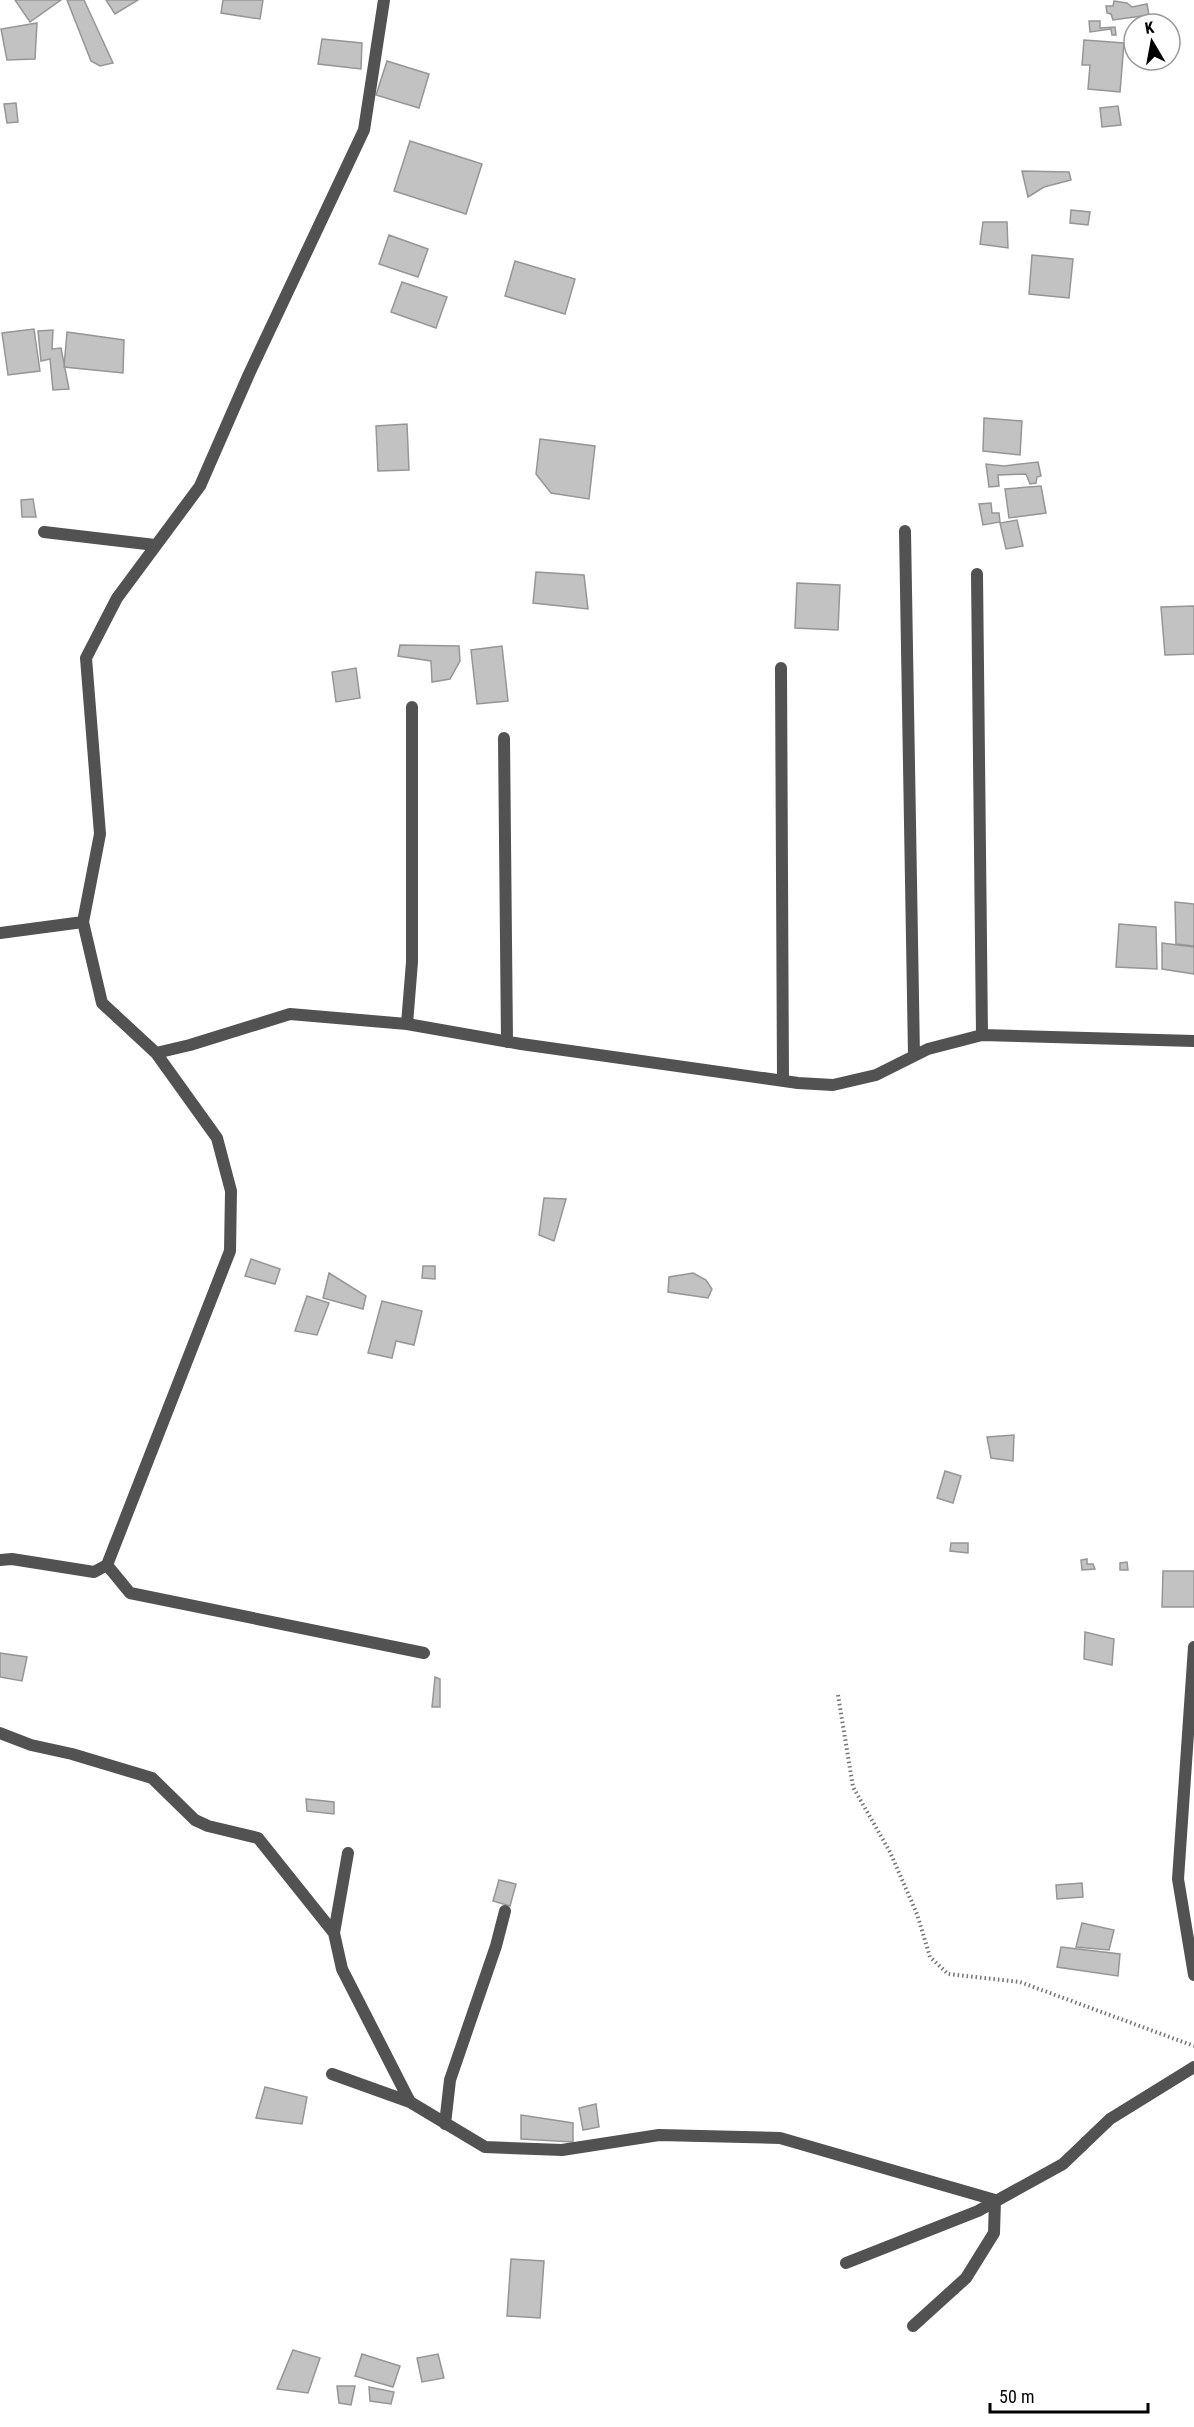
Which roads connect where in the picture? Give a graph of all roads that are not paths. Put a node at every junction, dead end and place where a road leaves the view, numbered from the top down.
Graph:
1 (384, 0) edge
2 (904, 531) dead end
3 (44, 532) dead end
4 (155, 545) junction
5 (977, 574) dead end
6 (781, 668) dead end
7 (412, 707) dead end
8 (504, 738) dead end
9 (83, 922) junction
10 (0, 933) edge
11 (406, 1024) junction
12 (982, 1035) junction
13 (1194, 1041) edge
14 (507, 1042) junction
15 (156, 1053) junction
16 (914, 1056) junction
17 (783, 1081) junction
18 (0, 1560) edge
19 (107, 1565) junction
20 (1194, 1647) edge
21 (424, 1653) dead end
22 (0, 1733) edge
23 (348, 1853) dead end
24 (505, 1911) dead end
25 (334, 1933) junction
26 (1194, 1975) edge
27 (1194, 2067) edge
28 (332, 2074) dead end
29 (410, 2102) junction
30 (445, 2124) junction
31 (995, 2200) junction
32 (846, 2263) dead end
33 (913, 2326) dead end

1 - 4 street
2 - 16 street
3 - 4 street
4 - 9 street
5 - 12 street
6 - 17 street
7 - 11 street
8 - 14 street
9 - 10 street
9 - 15 street
11 - 14 street
11 - 15 street
12 - 13 street
12 - 16 street
14 - 17 street
15 - 19 street
16 - 17 street
18 - 19 street
19 - 21 street
20 - 26 street
22 - 25 street
23 - 25 street
24 - 30 street
25 - 29 street
27 - 31 street
28 - 29 street
29 - 30 street
30 - 31 street
31 - 32 street
31 - 33 street

